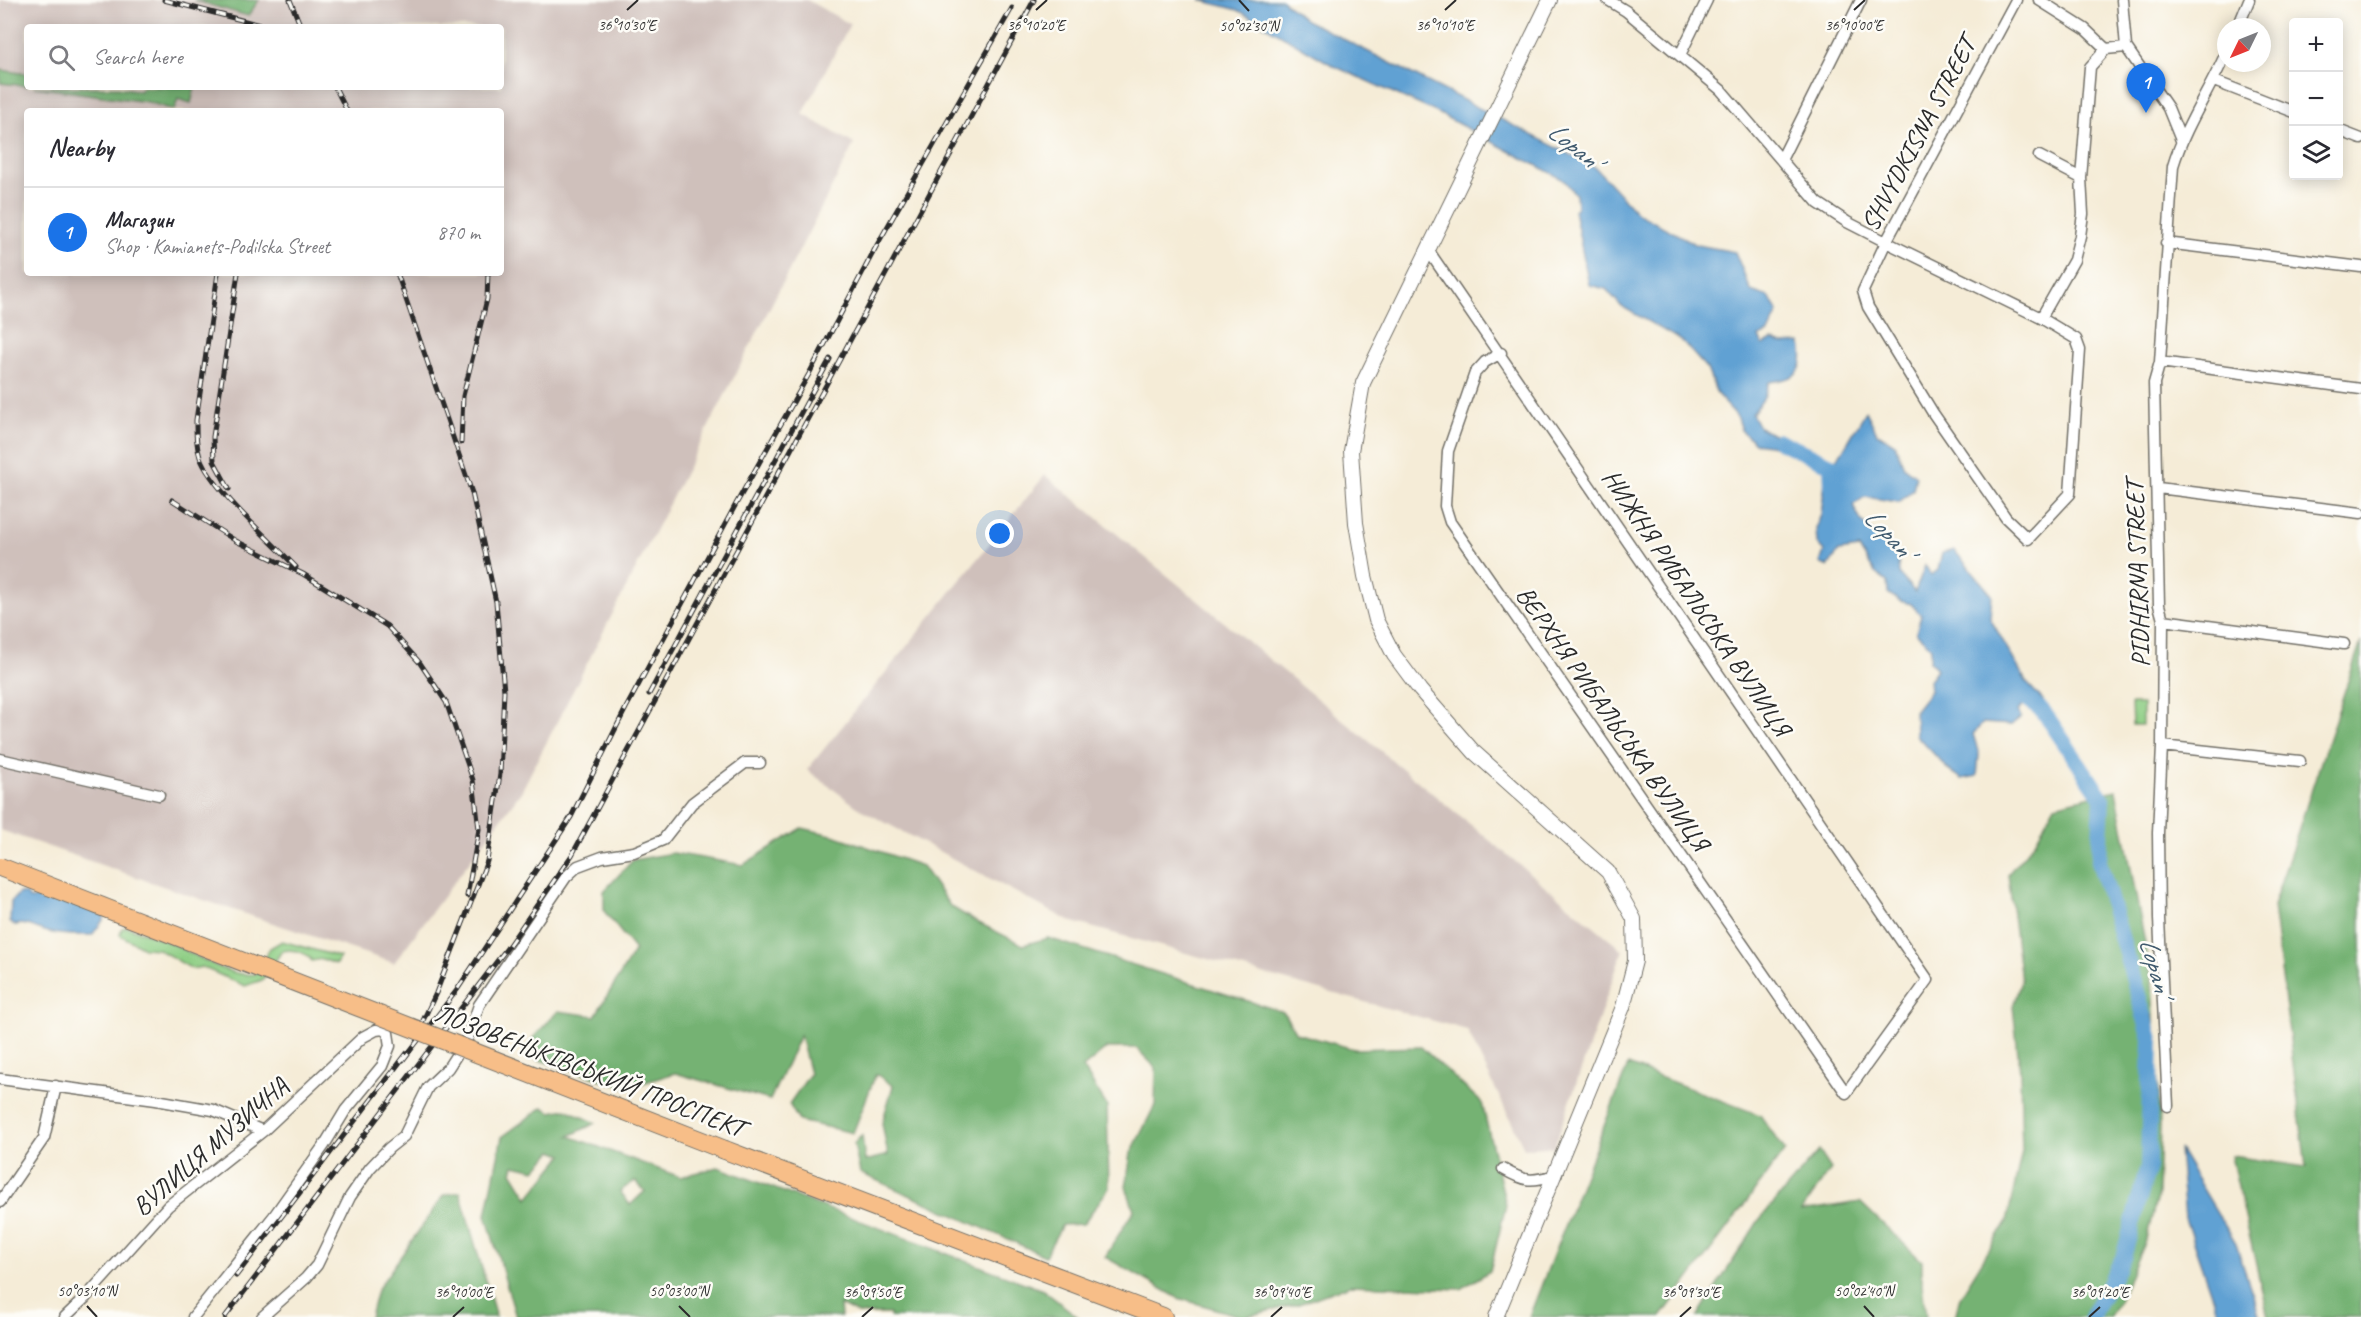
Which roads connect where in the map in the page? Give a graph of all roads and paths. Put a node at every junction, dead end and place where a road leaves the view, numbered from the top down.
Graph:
1 (1550, 0) edge
2 (1608, 0) edge
3 (1707, 0) edge
4 (1861, 0) edge
5 (2016, 0) edge
6 (2039, 0) edge
7 (2122, 0) edge
8 (2249, 0) edge
9 (2242, 18) edge
10 (2126, 47) junction
11 (2106, 49) junction
12 (1680, 55) junction
13 (2218, 72) edge
14 (2214, 81) junction
15 (2289, 110) edge
16 (2343, 132) edge
17 (2361, 139) edge
18 (2181, 140) junction
19 (2039, 156) dead end
20 (1781, 160) junction
21 (2081, 178) junction
22 (1886, 242) junction
23 (2166, 243) junction
24 (1428, 250) junction
25 (2361, 267) edge
26 (2041, 318) junction
27 (1501, 353) junction
28 (2160, 362) junction
29 (2361, 389) edge
30 (2158, 488) junction
31 (2361, 513) edge
32 (2163, 620) junction
33 (2344, 644) dead end
34 (2162, 747) junction
35 (0, 759) edge
36 (2300, 761) dead end
37 (760, 763) dead end
38 (159, 795) dead end
39 (0, 867) edge
40 (0, 1079) edge
41 (56, 1086) junction
42 (1846, 1093) joint
43 (2168, 1106) dead end
44 (263, 1131) junction
45 (1503, 1169) dead end
46 (1556, 1175) junction
47 (0, 1202) edge
48 (65, 1317) edge
49 (193, 1317) edge
50 (262, 1317) edge
51 (1163, 1317) edge
52 (1496, 1317) edge

1 - 24 street
2 - 12 street
3 - 12 street
4 - 20 street
5 - 22 street, SHVYDKISNA STREET
6 - 11 street
7 - 10 street
8 - 9 street
10 - 11 street
10 - 18 street
11 - 21 street
12 - 20 street
13 - 14 street, PIDHIRNA STREET
14 - 15 street
14 - 18 street, PIDHIRNA STREET
16 - 17 street
18 - 23 street, PIDHIRNA STREET
19 - 21 street
20 - 22 street
21 - 26 street
22 - 26 street
22 - 26 street, SHVYDKISNA STREET
23 - 25 street
23 - 28 street, PIDHIRNA STREET
24 - 27 street, НИЖНЯ РИБАЛЬСЬКА ВУЛИЦЯ
24 - 46 street
27 - 42 street, ВЕРХНЯ РИБАЛЬСЬКА ВУЛИЦЯ
27 - 42 street, НИЖНЯ РИБАЛЬСЬКА ВУЛИЦЯ
28 - 29 street
28 - 30 street, PIDHIRNA STREET
30 - 31 street
30 - 32 street, PIDHIRNA STREET
32 - 33 street
32 - 34 street, PIDHIRNA STREET
34 - 36 street
34 - 43 street, PIDHIRNA STREET
35 - 38 street
37 - 50 street
39 - 51 highway, ЛОЗОВЕНЬКІВСЬКИЙ ПРОСПЕКТ, bridge
40 - 41 street
41 - 44 street
41 - 47 street
44 - 48 street, ВУЛИЦЯ МУЗИЧНА
44 - 49 street, ВУЛИЦЯ МУЗИЧНА
45 - 46 street
46 - 52 street

